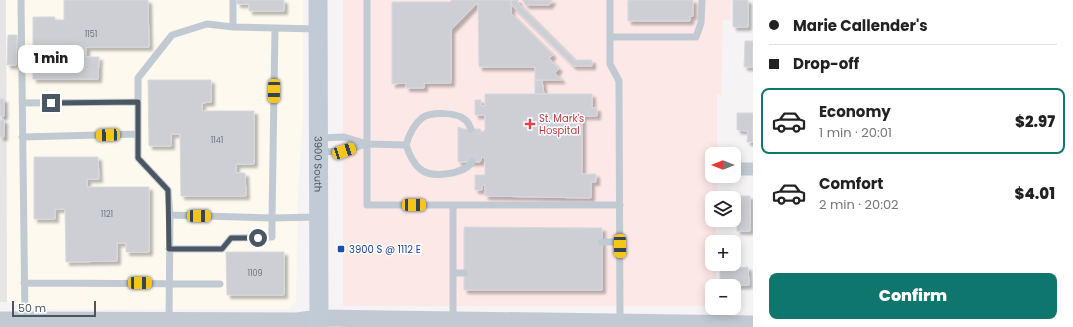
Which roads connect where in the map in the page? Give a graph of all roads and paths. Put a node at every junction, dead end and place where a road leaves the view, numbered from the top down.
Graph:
1 (21, 0) edge
2 (233, 0) edge
3 (318, 0) edge
4 (367, 0) edge
5 (610, 0) edge
6 (702, 0) edge
7 (233, 27) junction
8 (275, 28) junction
9 (318, 29) junction
10 (610, 37) junction
11 (138, 102) junction
12 (22, 103) junction
13 (471, 129) dead end
14 (137, 134) junction
15 (22, 137) junction
16 (367, 144) junction
17 (318, 145) junction
18 (406, 145) junction
19 (472, 162) dead end
20 (741, 169) edge
21 (753, 169) edge
22 (453, 205) junction
23 (620, 205) junction
24 (170, 215) junction
25 (319, 217) junction
26 (272, 218) junction
27 (602, 242) dead end
28 (620, 242) junction
29 (169, 249) junction
30 (453, 273) junction
31 (464, 273) dead end
32 (24, 283) junction
33 (169, 283) junction
34 (220, 284) dead end
35 (453, 319) junction
36 (0, 320) edge
37 (24, 320) junction
38 (620, 322) junction
39 (160, 323) edge
40 (319, 323) edge
41 (227, 324) edge
42 (753, 324) edge
43 (548, 325) edge
44 (708, 326) edge

1 - 12 lane
2 - 7 lane
3 - 9 main road, 3900 South
4 - 16 lane
5 - 10 lane
6 - 10 lane
7 - 8 lane
7 - 11 lane
8 - 9 lane
8 - 26 lane
9 - 17 main road, 3900 South
10 - 23 lane
11 - 12 lane
11 - 14 lane
12 - 15 lane
13 - 18 lane
14 - 15 lane
14 - 24 lane
15 - 32 lane
16 - 17 lane
16 - 17 lane
16 - 18 lane
16 - 22 lane
17 - 25 main road, 3900 South
18 - 19 lane
20 - 21 street
22 - 23 lane
22 - 30 lane
23 - 28 lane
24 - 26 lane
24 - 29 lane
25 - 26 lane
25 - 40 main road, 3900 South
26 - 29 lane
27 - 28 lane
28 - 38 lane
29 - 33 lane
30 - 31 lane
30 - 35 lane
32 - 33 lane
32 - 37 lane
33 - 34 lane
33 - 39 lane
35 - 40 street
35 - 43 street
36 - 37 street
37 - 39 street
38 - 43 street
38 - 44 street
39 - 41 street
40 - 41 street
42 - 44 street

